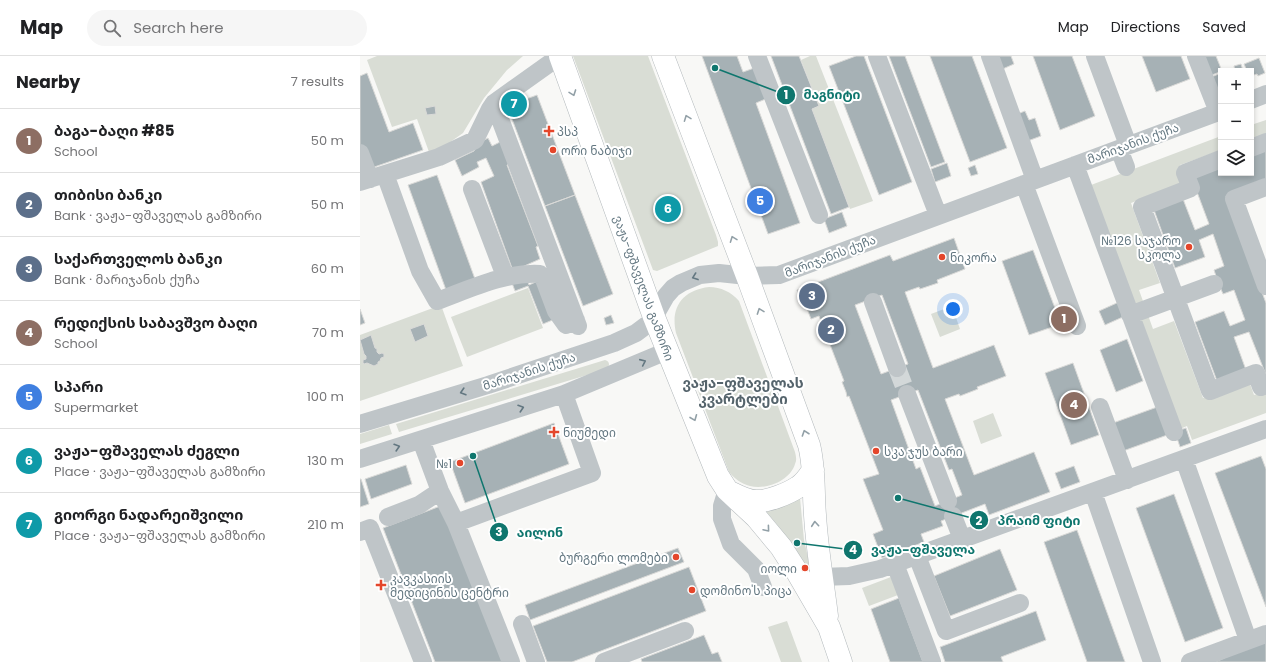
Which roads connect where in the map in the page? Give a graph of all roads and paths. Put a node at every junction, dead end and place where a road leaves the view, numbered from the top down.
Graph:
1 (560, 56) edge
2 (663, 56) edge
3 (758, 56) edge
4 (877, 56) edge
5 (990, 56) edge
6 (1095, 56) edge
7 (1196, 56) edge
8 (1266, 94) edge
9 (1254, 99) edge
10 (494, 103) junction
11 (1218, 106) edge
12 (1218, 112) edge
13 (1266, 142) edge
14 (1124, 147) junction
15 (1254, 147) edge
16 (360, 153) edge
17 (1218, 160) edge
18 (1075, 165) junction
19 (1126, 167) dead end
20 (371, 178) edge
21 (1029, 182) junction
22 (1266, 187) edge
23 (472, 189) dead end
24 (819, 215) dead end
25 (938, 215) junction
26 (505, 276) junction
27 (747, 276) junction
28 (1214, 284) dead end
29 (1266, 286) edge
30 (1176, 298) junction
31 (873, 302) dead end
32 (1130, 315) junction
33 (654, 317) junction
34 (1077, 326) dead end
35 (614, 343) junction
36 (667, 351) junction
37 (897, 368) tunnel mouth
38 (625, 370) junction
39 (1266, 385) edge
40 (564, 394) junction
41 (907, 394) tunnel mouth
42 (1100, 407) dead end
43 (360, 424) edge
44 (1174, 432) dead end
45 (1265, 433) edge
46 (421, 440) junction
47 (360, 459) edge
48 (1184, 459) junction
49 (813, 470) junction
50 (1127, 480) junction
51 (440, 491) junction
52 (728, 491) junction
53 (1093, 492) junction
54 (388, 518) dead end
55 (456, 523) junction
56 (360, 532) edge
57 (962, 539) junction
58 (918, 556) junction
59 (895, 564) junction
60 (822, 577) junction
61 (763, 587) dead end
62 (1020, 604) dead end
63 (522, 624) dead end
64 (829, 627) junction
65 (685, 631) dead end
66 (1266, 634) edge
67 (1248, 640) junction
68 (621, 659) edge
69 (1194, 661) edge
70 (423, 662) edge
71 (511, 662) edge
72 (536, 662) edge
73 (604, 662) edge
74 (841, 662) edge
75 (932, 662) edge
76 (1152, 662) edge

1 - 10 street
1 -> 33 main road, ვაჟა-ფშაველას გამზირი
27 -> 2 main road, ვაჟა-ფშაველას გამზირი
3 - 24 street
4 - 25 street
5 - 21 street
6 - 14 street
7 - 11 street
8 - 9 street
10 - 20 street
10 - 26 street
12 - 14 street, მარიჯანის ქუჩა
13 - 15 street
14 - 18 street, მარიჯანის ქუჩა
14 - 19 street
16 - 20 street
17 - 30 street
18 - 21 street, მარიჯანის ქუჩა
18 - 32 street
20 - 26 street
21 - 25 street, მარიჯანის ქუჩა
21 - 34 street
22 - 29 street
23 - 26 street
25 - 27 street, მარიჯანის ქუჩა
27 -> 33 street, მარიჯანის ქუჩა
49 -> 27 main road, ვაჟა-ფშაველას გამზირი
28 - 30 street
30 - 32 street
30 - 39 street
31 - 37 street
32 - 44 street
33 - 35 street, მარიჯანის ქუჩა
33 - 36 main road, ვაჟა-ფშაველას გამზირი
35 - 38 street
35 -> 43 street, მარიჯანის ქუჩა
38 -> 36 street
36 -> 52 main road, ვაჟა-ფშაველას გამზირი
38 - 40 street
46 -> 40 street
40 - 55 street
41 - 57 street
42 - 50 street
45 - 48 street
47 -> 46 street
46 - 51 street
48 - 50 street
48 - 67 street
49 - 52 main road
60 -> 49 main road, ვაჟა-ფშაველას გამზირი
50 - 53 street
51 - 54 street
51 - 55 street
52 - 61 street
52 -> 64 main road, ვაჟა-ფშაველას გამზირი
53 - 57 street
53 - 76 street
55 - 71 street
56 - 70 street
57 - 58 street
58 - 59 street
58 - 62 street
59 - 60 street
59 - 75 street
60 - 64 main road, ვაჟა-ფშაველას გამზირი
63 - 72 street
64 - 74 main road, ვაჟა-ფშაველას გამზირი
65 - 68 street
66 - 67 street
67 - 69 street
68 - 73 street

